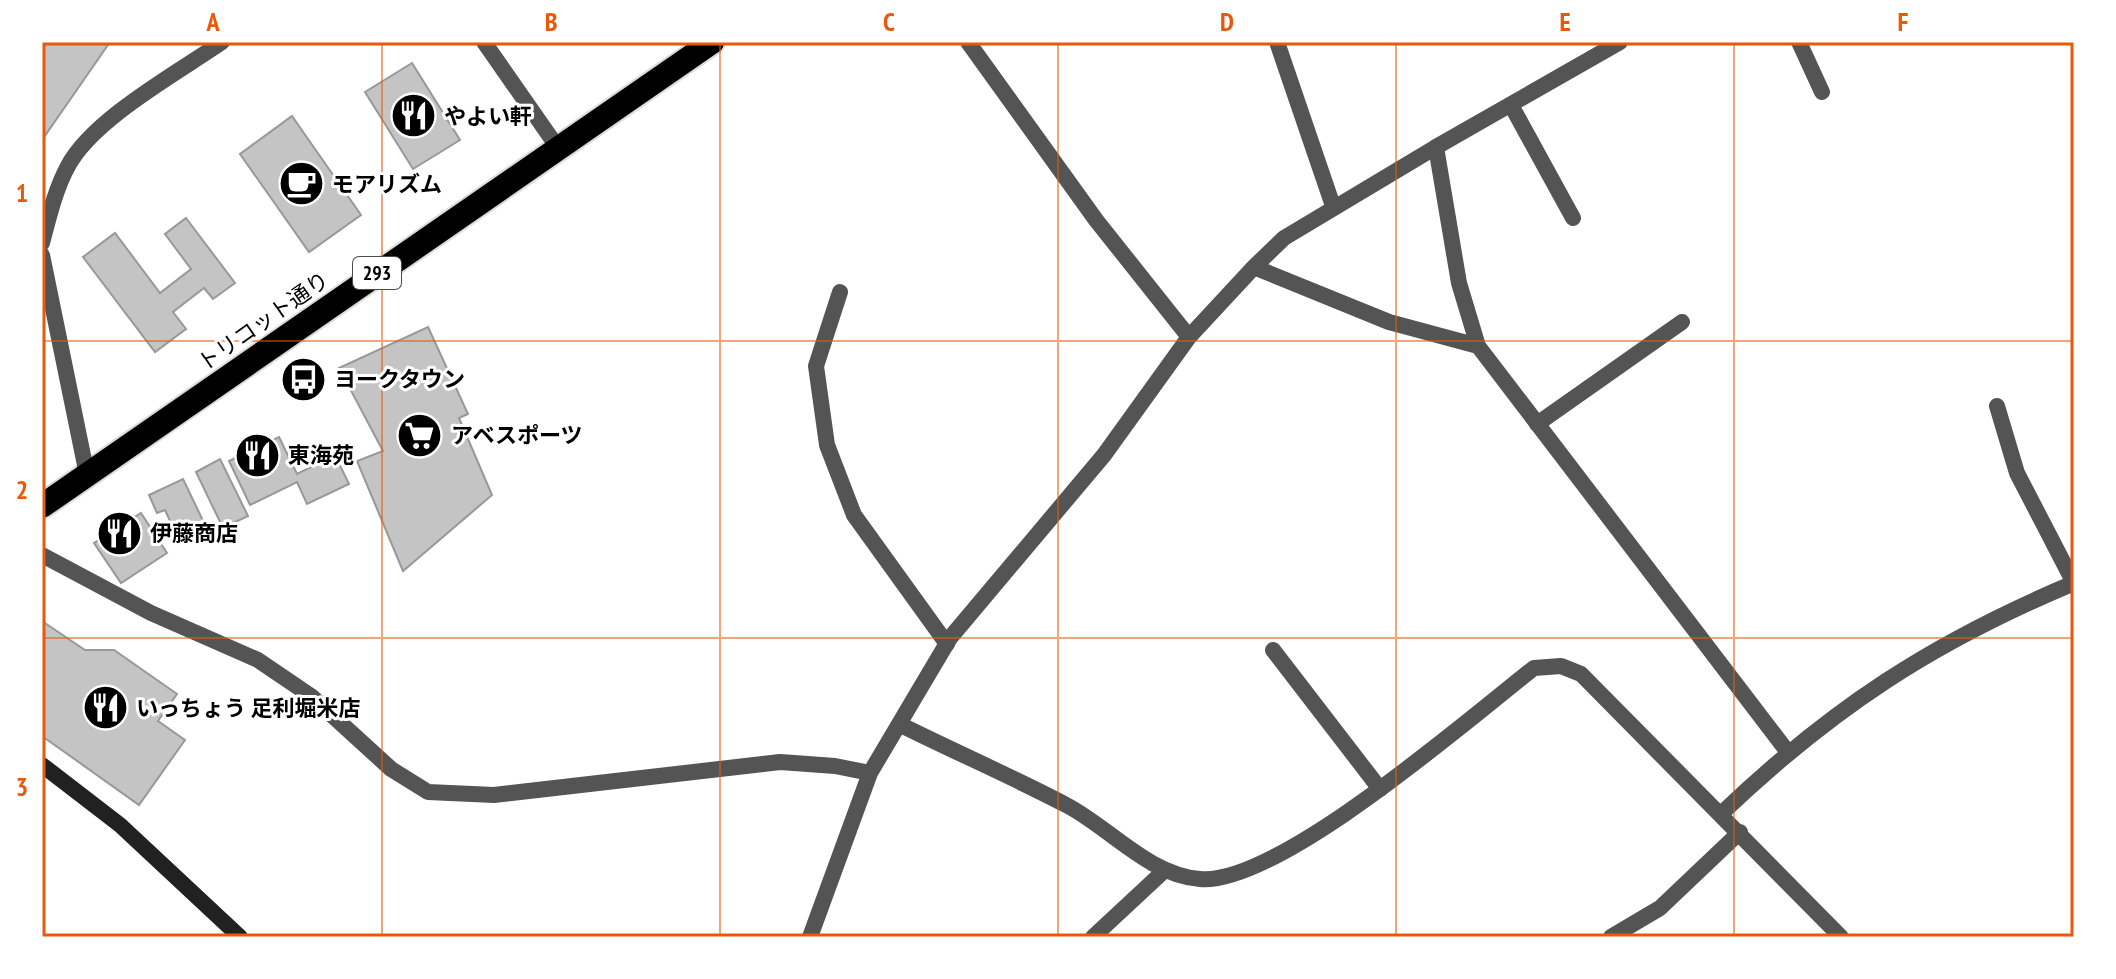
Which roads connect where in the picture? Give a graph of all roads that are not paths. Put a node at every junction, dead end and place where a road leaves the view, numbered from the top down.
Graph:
1 (222, 42) edge
2 (484, 42) edge
3 (712, 42) edge
4 (968, 42) edge
5 (1277, 42) edge
6 (1620, 42) edge
7 (1799, 42) edge
8 (1822, 92) dead end
9 (1511, 105) junction
10 (1436, 147) junction
11 (558, 148) junction
12 (1333, 206) junction
13 (1573, 218) dead end
14 (42, 243) edge
15 (42, 255) edge
16 (1254, 267) junction
17 (840, 292) dead end
18 (1682, 322) dead end
19 (1189, 337) junction
20 (1478, 346) junction
21 (1997, 406) dead end
22 (1537, 424) junction
23 (87, 475) junction
24 (42, 506) edge
25 (42, 555) edge
26 (2074, 583) edge
27 (947, 644) junction
28 (1273, 650) dead end
29 (899, 724) junction
30 (1787, 751) junction
31 (42, 765) edge
32 (870, 773) junction
33 (1380, 789) junction
34 (1722, 813) junction
35 (1740, 832) junction
36 (1165, 870) junction
37 (240, 937) edge
38 (810, 937) edge
39 (1093, 937) edge
40 (1611, 937) edge
41 (1841, 937) edge

1 - 14 street
2 - 11 street
3 - 11 highway, トリコット通り / 293
4 - 19 street
5 - 12 street
6 - 9 street
7 - 8 street
9 - 10 street
9 - 13 street
10 - 12 street
10 - 20 street
11 - 23 highway, トリコット通り / 293
12 - 16 street
15 - 23 street
16 - 19 street
16 - 20 street
17 - 27 street
18 - 22 street
19 - 27 street
20 - 22 street
21 - 26 street
22 - 30 street
23 - 24 highway, トリコット通り / 293
25 - 32 street
26 - 30 street
27 - 29 street
28 - 33 street
29 - 32 street
29 - 36 street
30 - 34 street
31 - 37 street
32 - 38 street
33 - 34 street
33 - 36 street
34 - 35 street
35 - 40 street
35 - 41 street
36 - 39 street

